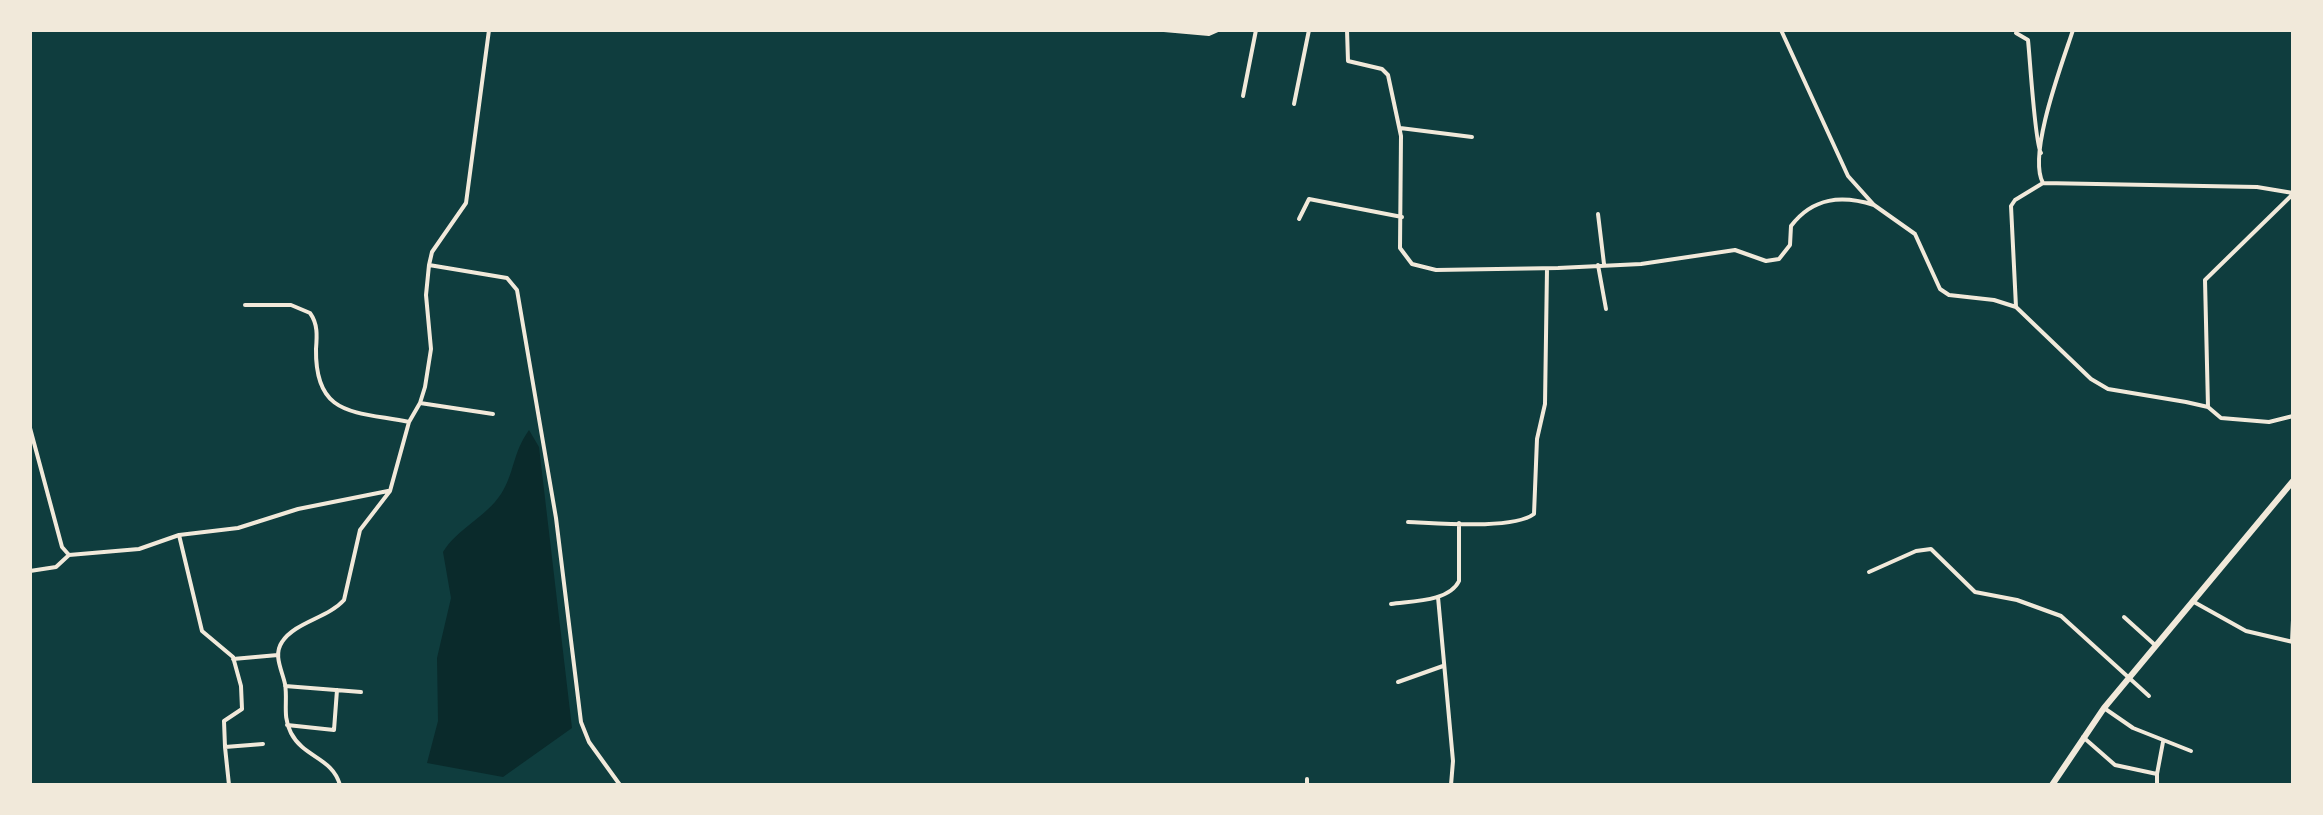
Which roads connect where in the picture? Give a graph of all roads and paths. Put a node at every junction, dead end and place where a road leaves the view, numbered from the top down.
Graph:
1 (489, 30) edge
2 (1164, 30) edge
3 (1218, 30) edge
4 (1256, 30) edge
5 (1309, 30) edge
6 (1347, 30) edge
7 (1781, 30) edge
8 (2073, 30) edge
9 (2016, 33) dead end
10 (1243, 96) dead end
11 (1294, 104) dead end
12 (1400, 128) junction
13 (1472, 137) dead end
14 (2041, 153) junction
15 (2043, 183) junction
16 (2293, 194) edge
17 (1874, 205) junction
18 (1598, 214) dead end
19 (1402, 217) junction
20 (1299, 219) dead end
21 (1601, 264) junction
22 (429, 265) junction
23 (1547, 269) junction
24 (245, 305) dead end
25 (2016, 307) junction
26 (1606, 309) dead end
27 (420, 403) junction
28 (2208, 407) junction
29 (493, 414) dead end
30 (2293, 416) edge
31 (409, 422) junction
32 (30, 428) edge
33 (2293, 481) edge
34 (390, 491) junction
35 (1408, 522) dead end
36 (1459, 523) junction
37 (179, 535) junction
38 (69, 555) junction
39 (30, 571) edge
40 (1869, 572) dead end
41 (1438, 597) junction
42 (2194, 602) junction
43 (1391, 604) dead end
44 (2124, 617) dead end
45 (2293, 620) edge
46 (2292, 642) edge
47 (2155, 645) junction
48 (278, 655) junction
49 (233, 659) junction
50 (1443, 666) junction
51 (2128, 679) junction
52 (1398, 682) dead end
53 (285, 686) junction
54 (337, 690) junction
55 (361, 692) dead end
56 (2149, 696) dead end
57 (2104, 708) junction
58 (287, 725) junction
59 (2083, 737) junction
60 (2163, 742) junction
61 (263, 744) dead end
62 (225, 747) junction
63 (2191, 751) dead end
64 (2157, 774) junction
65 (229, 785) edge
66 (340, 785) edge
67 (620, 785) edge
68 (1451, 785) edge
69 (2052, 785) edge
70 (2157, 785) edge

1 - 22 street
2 - 3 street
4 - 10 street
5 - 11 street
6 - 12 street
7 - 17 street
8 - 14 street
9 - 14 street
12 - 13 street
12 - 19 street
14 - 15 street
15 - 16 street
15 - 25 street
16 - 28 street
17 - 21 street
17 - 25 street
18 - 21 street
19 - 20 street
19 - 23 street
21 - 23 street
21 - 26 street
22 - 27 street
22 - 67 street
23 - 36 street
24 - 31 street
25 - 28 street
27 - 29 street
27 - 31 street
28 - 30 street
31 - 34 street
32 - 38 street
33 - 42 main road
34 - 37 street
34 - 48 street
35 - 36 street
36 - 41 street
37 - 38 street
37 - 49 street
38 - 39 street
40 - 51 street
41 - 43 street
41 - 50 street
42 - 46 street
42 - 47 main road
44 - 47 street
45 - 46 street
47 - 51 main road
48 - 49 street
48 - 53 street
49 - 62 street
50 - 52 street
50 - 68 street
51 - 56 street
51 - 57 main road
53 - 54 street
53 - 58 street
54 - 55 street
54 - 58 street
57 - 59 main road
57 - 60 street
58 - 66 street
59 - 64 street
59 - 69 main road
60 - 63 street
60 - 64 street
61 - 62 street
62 - 65 street
64 - 70 street

